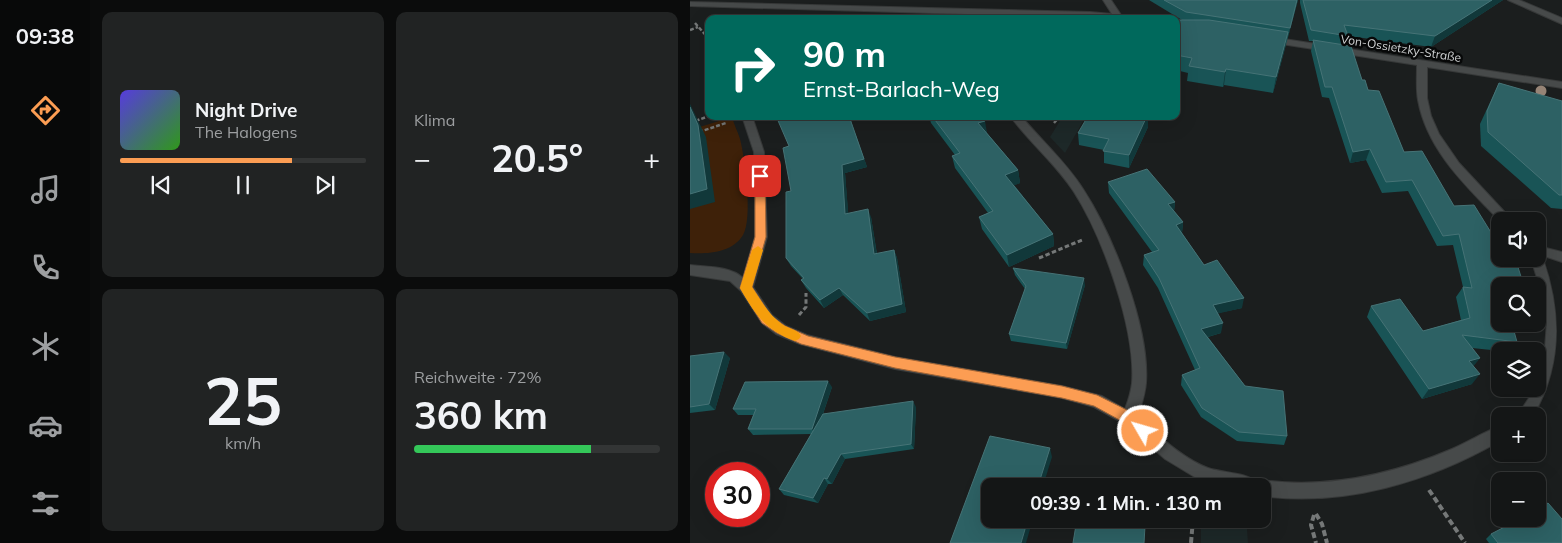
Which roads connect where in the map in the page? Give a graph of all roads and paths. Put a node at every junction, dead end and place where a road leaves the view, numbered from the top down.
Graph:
1 (1107, 0) edge
2 (1512, 0) edge
3 (690, 4) edge
4 (1100, 15) edge
5 (1116, 15) edge
6 (1562, 21) edge
7 (695, 23) dead end
8 (698, 27) junction
9 (690, 30) edge
10 (705, 35) edge
11 (1263, 39) edge
12 (1422, 64) junction
13 (1562, 85) edge
14 (705, 117) edge
15 (748, 120) edge
16 (1019, 120) edge
17 (1057, 120) edge
18 (727, 122) dead end
19 (690, 123) edge
20 (1054, 123) dead end
21 (690, 135) edge
22 (1499, 212) edge
23 (1102, 235) junction
24 (1546, 252) edge
25 (1562, 257) edge
26 (1039, 258) dead end
27 (1541, 267) edge
28 (690, 270) edge
29 (746, 288) junction
30 (1534, 407) edge
31 (1130, 419) junction
32 (1491, 438) edge
33 (1416, 471) junction
34 (1219, 478) edge
35 (1271, 490) edge
36 (1312, 492) junction
37 (1315, 512) junction
38 (1192, 528) edge
39 (1191, 543) edge
40 (1316, 543) edge
41 (1328, 543) edge
42 (1465, 543) edge

1 - 5 street
2 - 6 street
3 - 4 street
7 - 8 path
8 - 9 path
8 - 10 path
11 - 12 street, Von-Ossietzky-Straße
12 - 13 street, Von-Ossietzky-Straße
12 - 22 street
14 - 19 path
15 - 29 street
16 - 23 street
17 - 20 path
18 - 21 path
23 - 26 path
23 - 31 street
24 - 25 street
27 - 30 street
28 - 29 street
29 - 31 street
31 - 34 street
32 - 33 street
33 - 36 street
33 - 42 path
35 - 36 street
36 - 37 path
37 - 40 path
37 - 41 path
38 - 39 path

